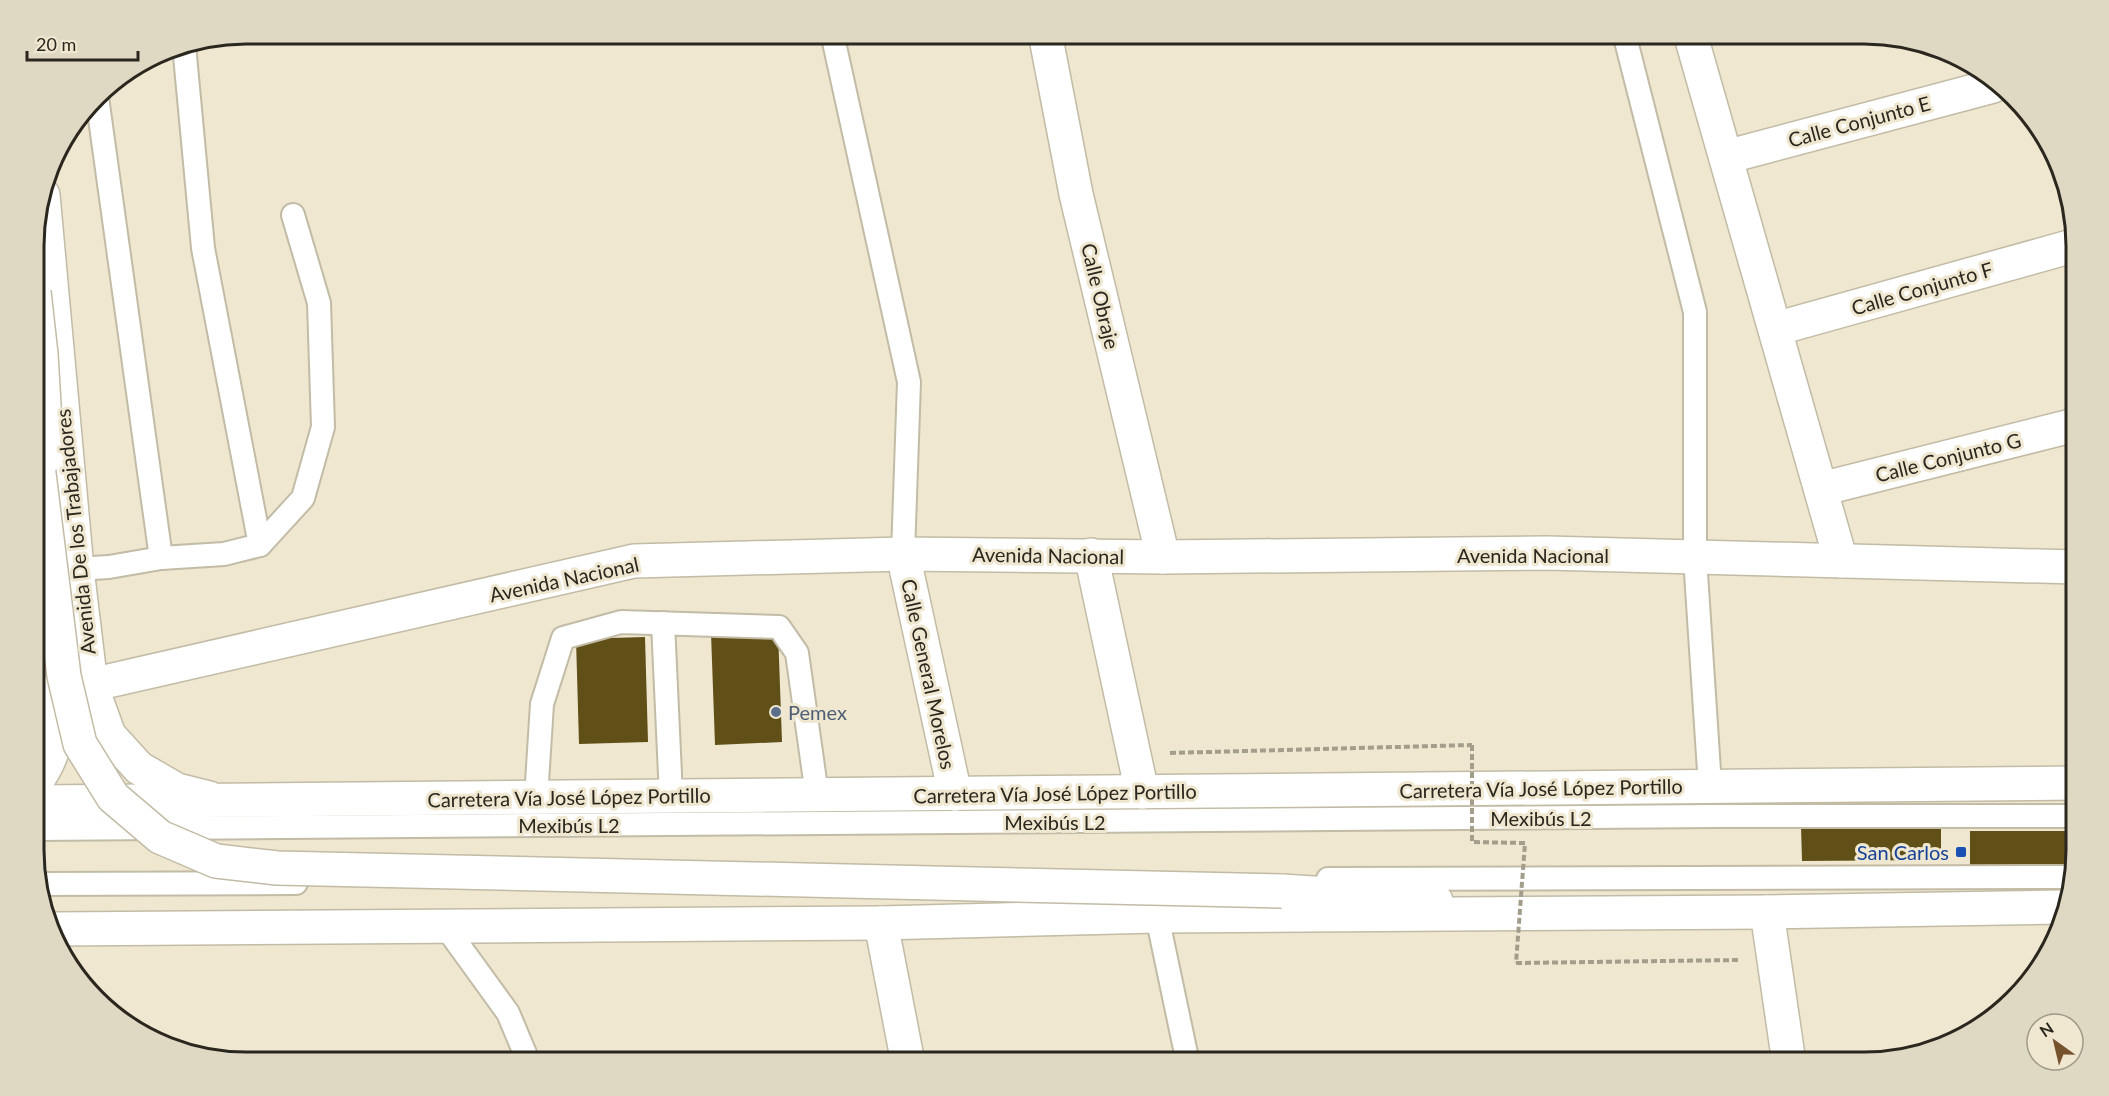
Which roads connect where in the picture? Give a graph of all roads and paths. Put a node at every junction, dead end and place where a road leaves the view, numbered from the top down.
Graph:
1 (834, 44) edge
2 (1047, 44) edge
3 (1627, 44) edge
4 (1693, 44) edge
5 (185, 53) edge
6 (1988, 87) edge
7 (98, 108) edge
8 (1726, 157) junction
9 (293, 215) dead end
10 (45, 218) edge
11 (2066, 248) edge
12 (1775, 329) junction
13 (44, 420) edge
14 (2066, 427) edge
15 (1821, 489) junction
16 (44, 514) edge
17 (260, 544) junction
18 (903, 554) junction
19 (1091, 555) junction
20 (1163, 557) junction
21 (161, 558) junction
22 (1695, 558) junction
23 (44, 559) edge
24 (1841, 561) junction
25 (2066, 567) edge
26 (77, 569) junction
27 (663, 623) junction
28 (91, 685) junction
29 (44, 693) edge
30 (1133, 753) junction
31 (44, 769) edge
32 (2066, 783) edge
33 (1710, 786) junction
34 (1142, 792) junction
35 (955, 794) junction
36 (817, 795) junction
37 (670, 796) junction
38 (536, 798) junction
39 (219, 800) junction
40 (44, 802) edge
41 (2066, 816) edge
42 (44, 829) edge
43 (2064, 877) edge
44 (46, 884) edge
45 (2057, 907) edge
46 (1767, 912) junction
47 (1621, 913) junction
48 (1157, 916) junction
49 (881, 923) junction
50 (445, 926) junction
51 (59, 929) edge
52 (1743, 960) dead end
53 (524, 1052) edge
54 (906, 1052) edge
55 (1186, 1052) edge
56 (1787, 1052) edge

1 - 18 lane
2 - 20 main road, Calle Obraje
3 - 22 lane
4 - 8 main road
5 - 17 lane
6 - 8 main road, Calle Conjunto E
7 - 21 lane
8 - 12 main road
9 - 17 lane
10 - 26 main road, Avenida De los Trabajadores
11 - 12 main road, Calle Conjunto F
12 - 15 main road
13 - 31 main road, bridge
14 - 15 main road, Calle Conjunto G
15 - 24 main road
16 - 47 main road, bridge
17 - 21 lane
18 - 19 main road, Avenida Nacional
18 - 28 main road, Avenida Nacional
18 - 35 main road, Calle General Morelos
19 - 20 main road, Avenida Nacional
19 - 30 main road
20 - 22 main road, Avenida Nacional
21 - 26 lane
22 - 24 main road, Avenida Nacional
22 - 33 lane
23 - 26 lane
24 - 25 main road, Avenida Nacional
26 - 28 main road, Avenida De los Trabajadores
27 - 36 lane
27 - 37 lane
27 - 38 lane
28 - 29 main road, Avenida Nacional
28 - 39 main road, Avenida De los Trabajadores
30 - 34 main road
30 - 52 path, bridge
32 - 33 main road, Carretera Vía José López Portillo
33 - 34 main road, Carretera Vía José López Portillo
34 - 35 main road, Carretera Vía José López Portillo
35 - 36 main road, Carretera Vía José López Portillo
36 - 37 main road, Carretera Vía José López Portillo
37 - 38 main road, Carretera Vía José López Portillo
38 - 39 main road, Carretera Vía José López Portillo
39 - 40 main road, Carretera Vía José López Portillo
41 - 42 lane, Mexibús L2
43 - 44 lane
45 - 46 main road
46 - 47 main road
46 - 56 main road
47 - 48 main road
48 - 49 main road
48 - 55 lane
49 - 50 main road
49 - 54 main road
50 - 51 main road
50 - 53 lane

